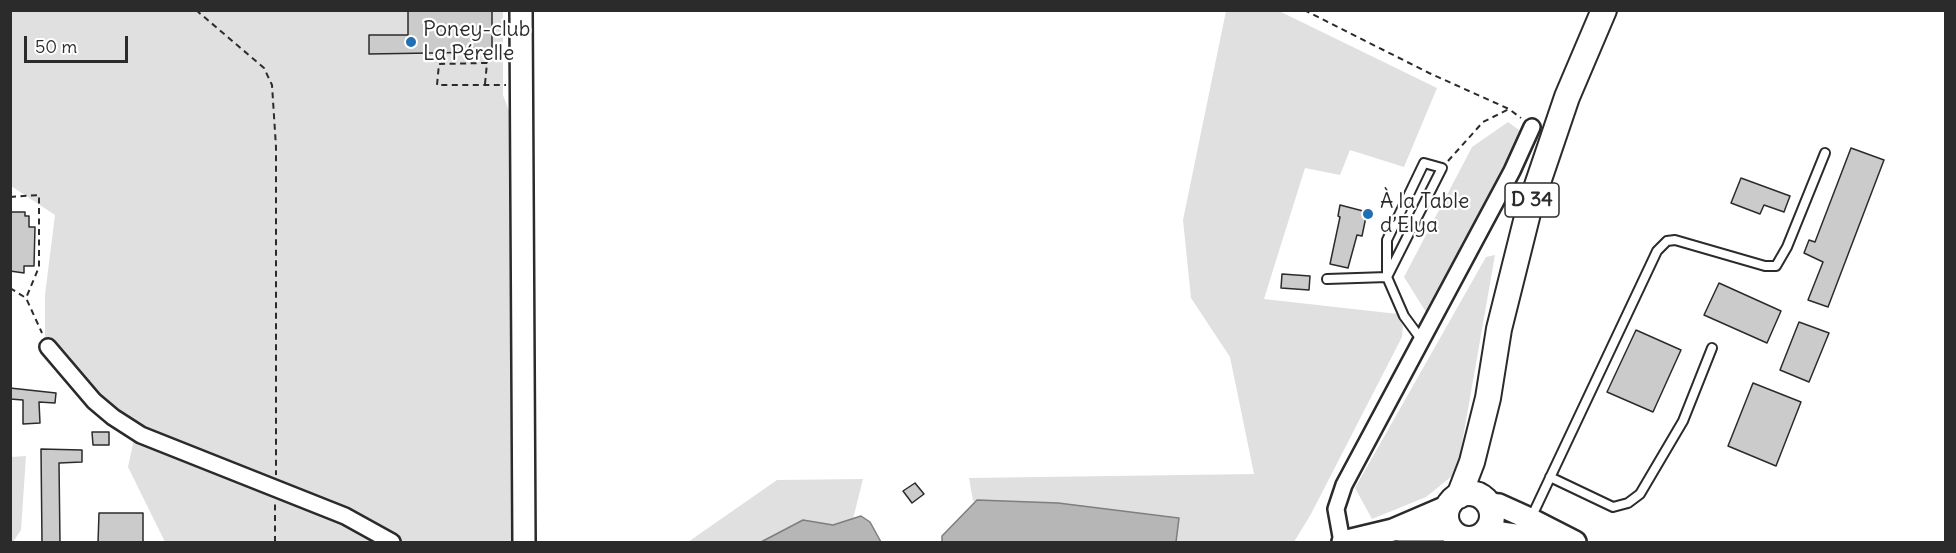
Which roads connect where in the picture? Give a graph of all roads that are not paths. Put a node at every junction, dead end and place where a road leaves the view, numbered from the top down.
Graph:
1 (521, 10) edge
2 (1604, 10) edge
3 (1532, 127) road end
4 (1825, 153) dead end
5 (1387, 277) junction
6 (1327, 279) dead end
7 (1422, 340) junction
8 (48, 347) road end
9 (1713, 348) dead end
10 (1488, 398) junction
11 (1550, 477) junction
12 (1454, 501) junction
13 (1486, 501) junction
14 (1526, 528) junction
15 (1393, 530) junction
16 (1471, 537) edge
17 (392, 543) edge
18 (524, 543) edge
19 (1342, 543) edge
20 (1543, 543) edge
21 (1575, 543) edge

1 - 18 main road
2 - 10 main road, D 34
3 - 7 street
4 - 11 lane
5 - 5 lane
5 - 6 lane
5 - 7 lane
7 - 19 street
8 - 17 street
9 - 11 lane
10 - 12 main road, D 34
10 - 13 main road, D 34
11 - 14 lane
12 - 13 main road
12 - 15 main road
12 - 16 main road
13 - 14 main road
13 - 16 main road
14 - 16 main road
14 - 20 main road
14 - 21 main road
15 - 16 main road
15 - 19 main road

